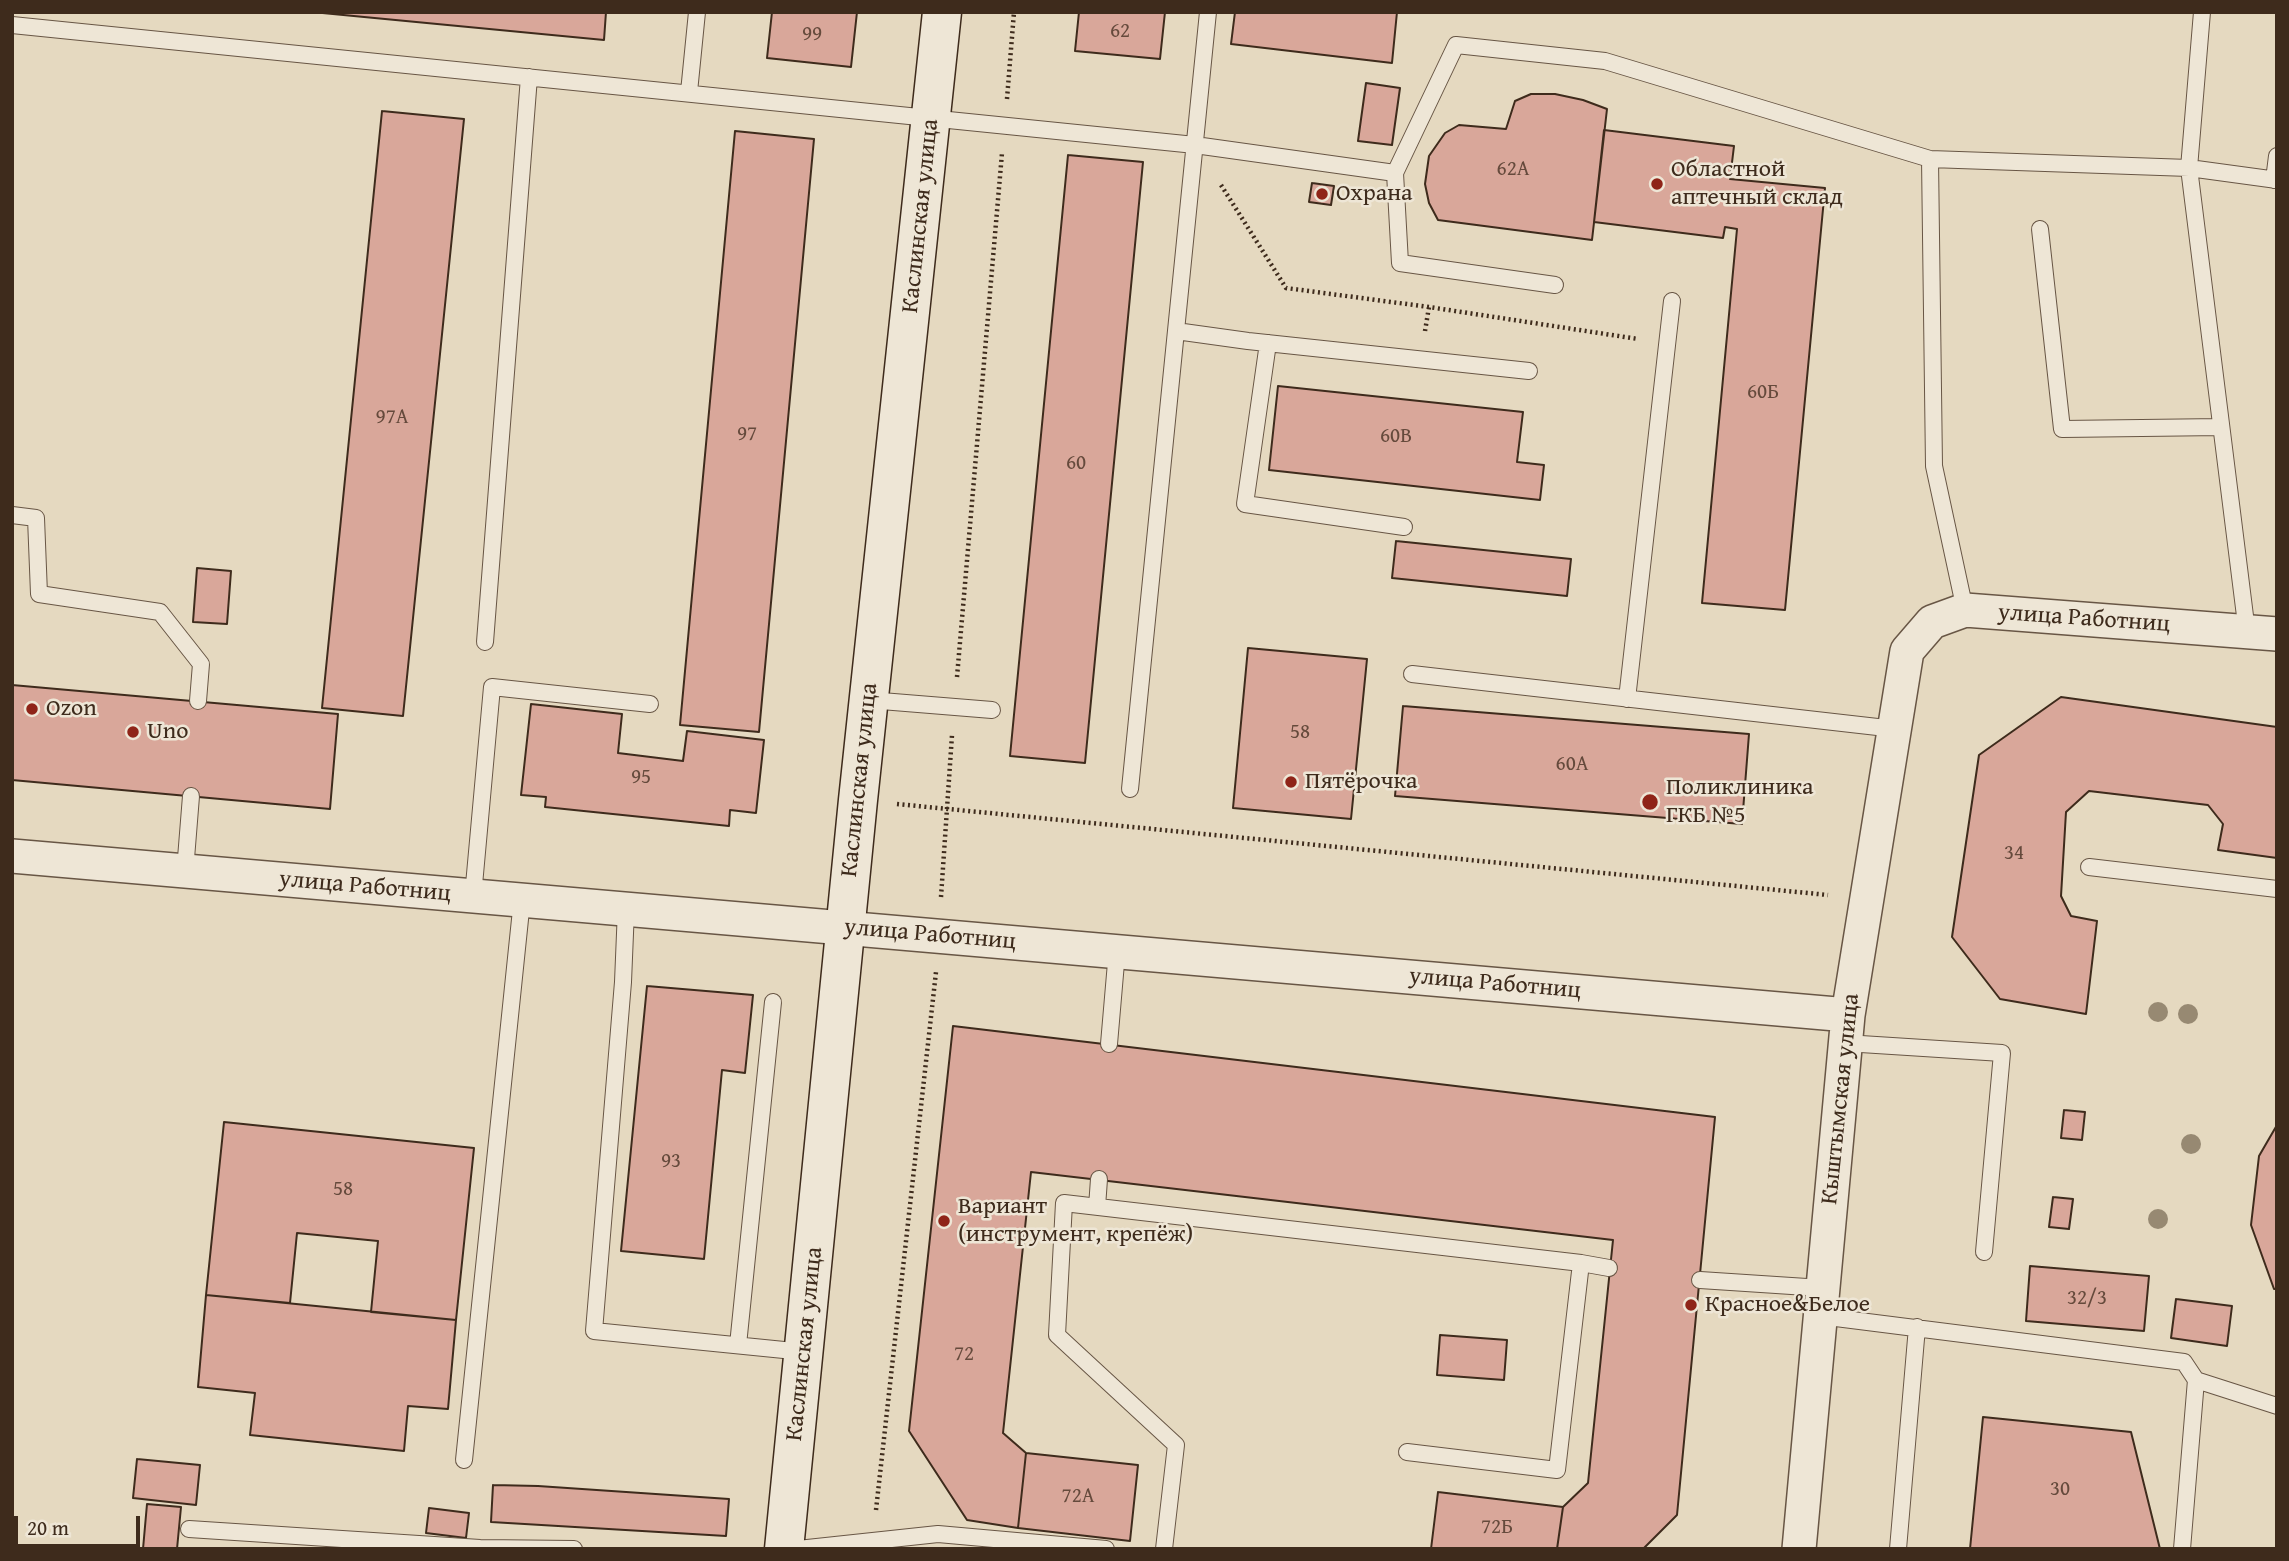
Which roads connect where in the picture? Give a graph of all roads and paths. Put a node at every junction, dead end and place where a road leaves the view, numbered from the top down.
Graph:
1 (697, 12) edge
2 (942, 12) edge
3 (1014, 12) edge
4 (1208, 12) edge
5 (2202, 12) edge
6 (12, 25) edge
7 (529, 77) junction
8 (689, 92) junction
9 (932, 118) junction
10 (1004, 126) junction
11 (1195, 145) junction
12 (2277, 156) edge
13 (1930, 159) junction
14 (2189, 168) junction
15 (1395, 173) junction
16 (2275, 180) edge
17 (2040, 229) dead end
18 (1555, 285) dead end
19 (1672, 301) dead end
20 (1177, 331) junction
21 (1268, 342) junction
22 (1529, 371) dead end
23 (2221, 427) junction
24 (12, 515) edge
25 (1404, 527) dead end
26 (1965, 610) junction
27 (2262, 633) edge
28 (485, 642) dead end
29 (1907, 651) joint
30 (1412, 674) dead end
31 (1627, 699) junction
32 (868, 700) junction
33 (198, 701) dead end
34 (650, 704) dead end
35 (954, 707) junction
36 (992, 710) dead end
37 (1895, 729) junction
38 (1130, 789) dead end
39 (191, 796) dead end
40 (858, 800) junction
41 (945, 808) junction
42 (12, 856) edge
43 (2089, 867) dead end
44 (185, 871) junction
45 (2277, 889) edge
46 (473, 896) junction
47 (1867, 899) junction
48 (522, 900) junction
49 (626, 909) junction
50 (845, 928) junction
51 (940, 936) junction
52 (1117, 951) junction
53 (773, 1002) dead end
54 (1846, 1029) junction
55 (1109, 1044) dead end
56 (1099, 1179) dead end
57 (1097, 1207) junction
58 (1983, 1252) dead end
59 (1581, 1263) junction
60 (1609, 1268) dead end
61 (1700, 1280) dead end
62 (1821, 1302) junction
63 (1917, 1327) junction
64 (738, 1345) junction
65 (804, 1352) junction
66 (2196, 1380) junction
67 (2277, 1406) edge
68 (1407, 1452) dead end
69 (464, 1461) dead end
70 (189, 1528) dead end
71 (873, 1541) junction
72 (574, 1549) edge
73 (784, 1549) edge
74 (798, 1549) edge
75 (1106, 1549) edge
76 (1164, 1549) edge
77 (1799, 1549) edge
78 (1898, 1549) edge
79 (2182, 1549) edge

1 - 8 lane
2 - 9 main road, Каслинская улица
3 - 10 path
4 - 11 lane
5 - 14 lane
6 - 7 lane
7 - 8 lane
7 - 28 lane
8 - 9 lane
9 - 10 lane
9 - 32 main road, Каслинская улица
10 - 11 lane
10 - 35 path
11 - 15 lane
11 - 20 lane
12 - 16 lane
13 - 14 lane
13 - 15 lane
13 - 26 lane
14 - 16 lane
14 - 23 lane
15 - 18 lane
17 - 23 lane
19 - 31 lane
20 - 21 lane
20 - 38 lane
21 - 22 lane
21 - 25 lane
23 - 27 lane
24 - 33 lane
26 - 27 street, улица Работниц
26 - 29 street, улица Работниц
29 - 37 street, Кыштымская улица
30 - 31 lane
31 - 37 lane
32 - 35 lane
32 - 40 main road, Каслинская улица
34 - 46 lane
35 - 36 lane
35 - 41 path
37 - 47 street, Кыштымская улица
39 - 44 lane
40 - 41 path
40 - 50 main road, Каслинская улица
41 - 47 path
41 - 51 path
42 - 44 street, улица Работниц
43 - 45 lane
44 - 46 street, улица Работниц
46 - 48 street, улица Работниц
47 - 54 street, Кыштымская улица
48 - 49 street, улица Работниц
48 - 69 lane
49 - 50 street, улица Работниц
49 - 64 lane
50 - 51 street, улица Работниц
50 - 65 main road, Каслинская улица
51 - 52 street, улица Работниц
51 - 71 path
52 - 54 street, улица Работниц
52 - 55 lane
53 - 64 lane
54 - 58 lane
54 - 62 street, Кыштымская улица
56 - 57 lane
57 - 59 lane
57 - 76 lane
59 - 60 lane
59 - 68 lane
61 - 62 lane
62 - 63 lane
62 - 77 street, Кыштымская улица
63 - 66 lane
63 - 78 lane
64 - 65 lane
65 - 73 main road, Каслинская улица
66 - 67 lane
66 - 79 lane
70 - 72 lane
71 - 74 lane
71 - 75 lane

